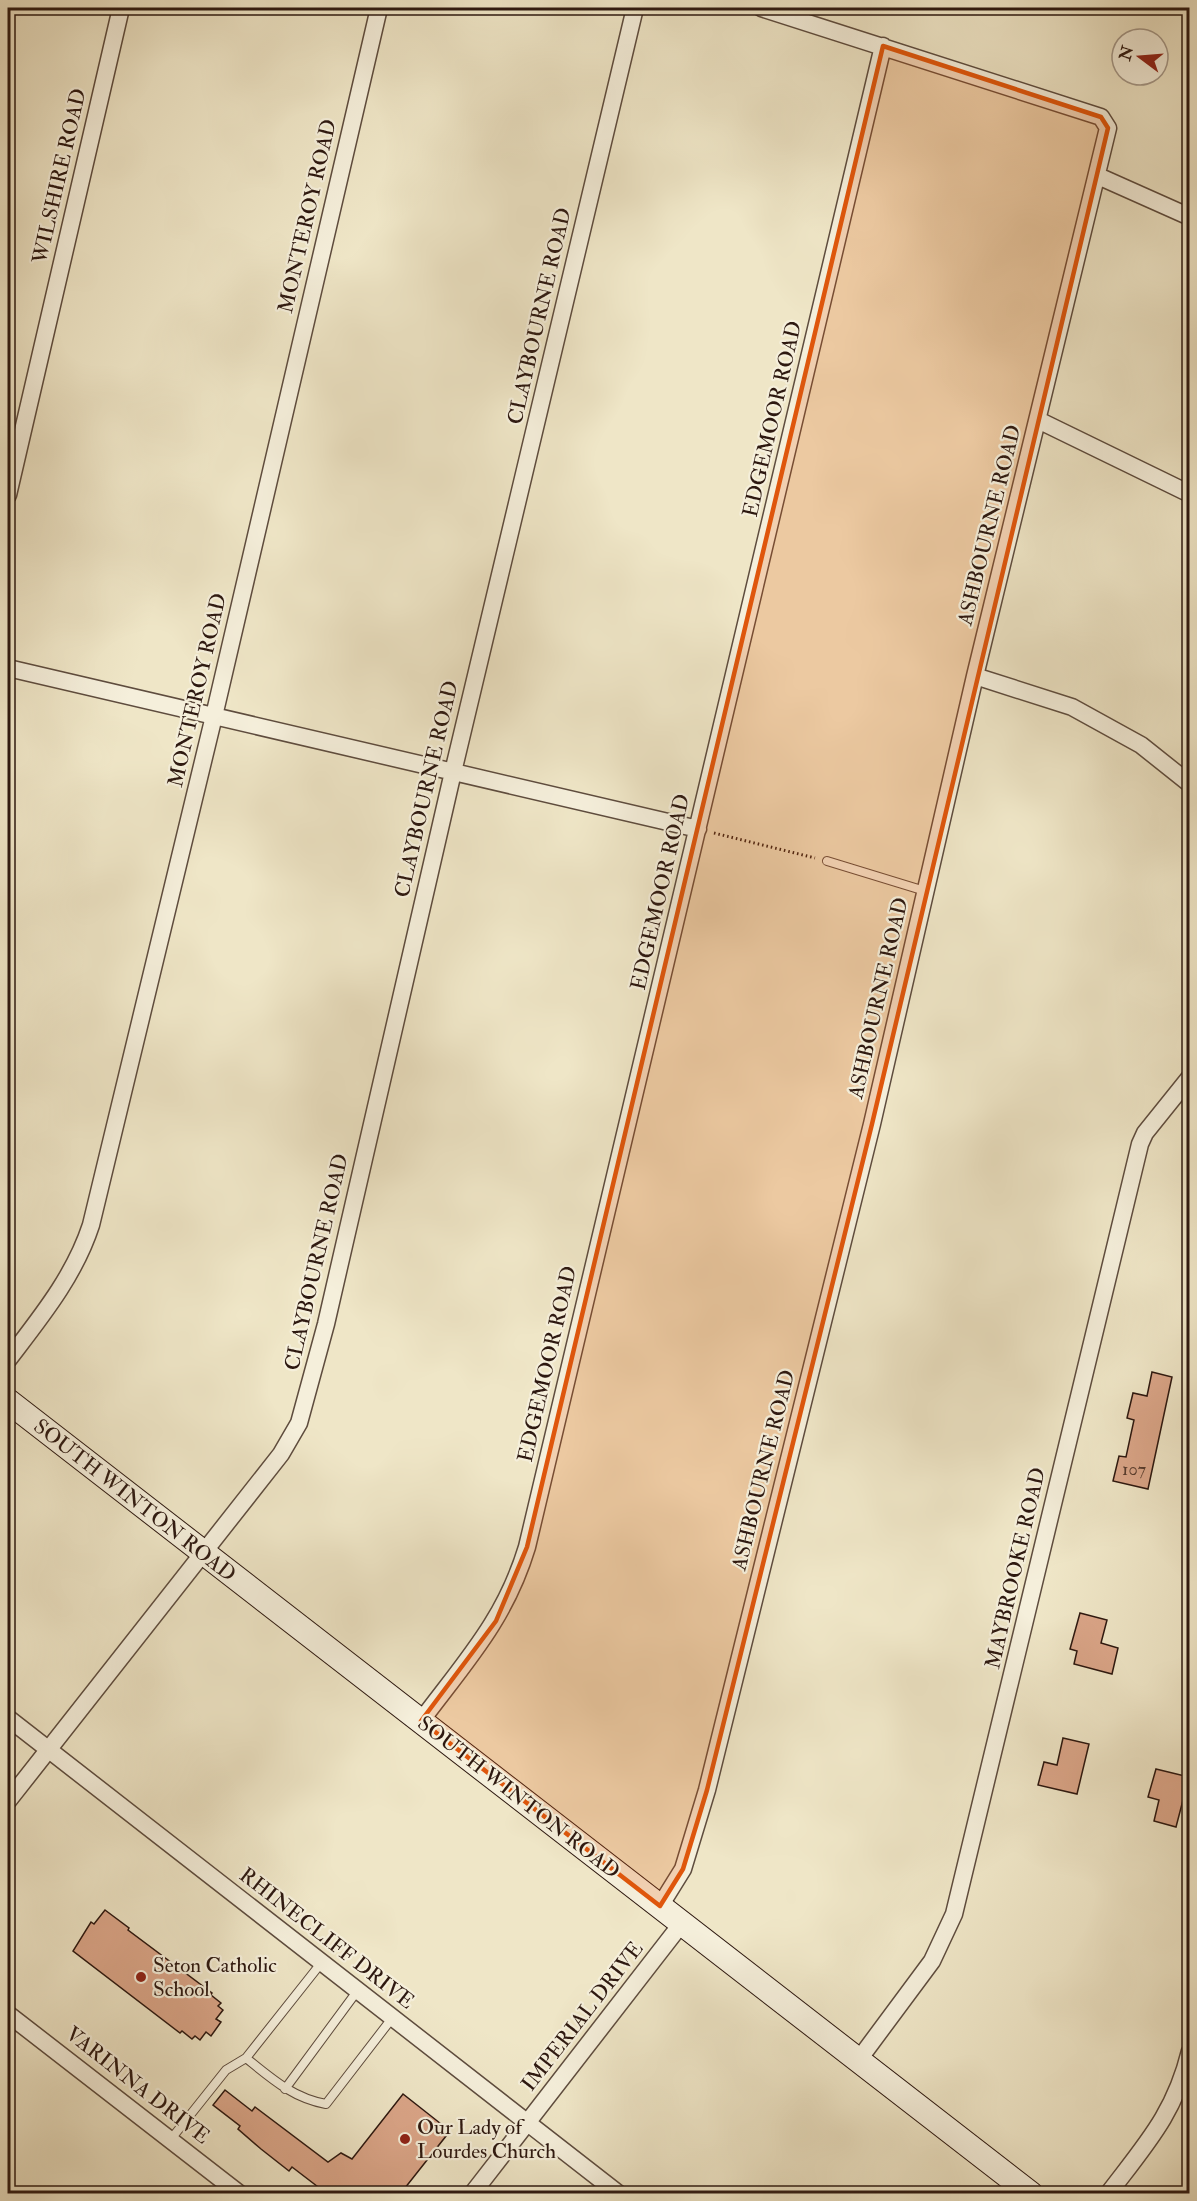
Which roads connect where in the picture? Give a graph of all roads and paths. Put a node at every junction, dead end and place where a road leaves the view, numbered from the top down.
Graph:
1 (122, 8) edge
2 (379, 8) edge
3 (635, 8) edge
4 (761, 8) edge
5 (884, 46) junction
6 (1098, 176) junction
7 (1190, 217) edge
8 (1038, 420) junction
9 (1190, 494) edge
10 (8, 495) edge
11 (8, 668) edge
12 (975, 676) junction
13 (214, 716) junction
14 (453, 772) junction
15 (1190, 784) edge
16 (698, 829) junction
17 (827, 861) joint
18 (926, 891) junction
19 (1190, 1077) edge
20 (8, 1360) edge
21 (8, 1401) edge
22 (202, 1552) junction
23 (8, 1718) edge
24 (421, 1722) junction
25 (48, 1750) junction
26 (8, 1801) edge
27 (660, 1906) junction
28 (682, 1923) junction
29 (322, 1962) junction
30 (358, 1990) junction
31 (8, 2014) edge
32 (393, 2017) junction
33 (1190, 2051) edge
34 (246, 2058) junction
35 (860, 2058) junction
36 (285, 2089) junction
37 (528, 2123) junction
38 (171, 2139) junction
39 (240, 2193) edge
40 (472, 2193) edge
41 (619, 2193) edge
42 (1032, 2193) edge
43 (1108, 2193) edge

1 - 10 street, WILSHIRE ROAD
2 - 13 street, MONTEROY ROAD
3 - 14 street, CLAYBOURNE ROAD
4 - 5 street
5 - 6 street, ASHBOURNE ROAD
5 - 16 street, EDGEMOOR ROAD
6 - 7 street
6 - 8 street, ASHBOURNE ROAD
8 - 9 street
8 - 12 street, ASHBOURNE ROAD
11 - 13 street
12 - 15 street
12 - 18 street, ASHBOURNE ROAD
13 - 14 street
13 - 20 street, MONTEROY ROAD
14 - 16 street
14 - 22 street, CLAYBOURNE ROAD
16 - 17 path
16 - 24 street, EDGEMOOR ROAD
17 - 18 lane
18 - 27 street, ASHBOURNE ROAD
19 - 35 street, MAYBROOKE ROAD
21 - 22 main road, SOUTH WINTON ROAD
22 - 24 main road, SOUTH WINTON ROAD
22 - 25 street, CLAYBOURNE ROAD
23 - 25 street, RHINECLIFF DRIVE
24 - 27 main road, SOUTH WINTON ROAD
25 - 26 street, CLAYBOURNE ROAD
25 - 29 street, RHINECLIFF DRIVE
27 - 28 main road, SOUTH WINTON ROAD
28 - 35 main road, SOUTH WINTON ROAD
28 - 37 street, IMPERIAL DRIVE
29 - 30 street, RHINECLIFF DRIVE
29 - 34 lane
30 - 32 street, RHINECLIFF DRIVE
30 - 36 lane
31 - 38 street, VARINNA DRIVE
32 - 36 lane
32 - 37 street, RHINECLIFF DRIVE
33 - 43 street
34 - 36 lane
34 - 38 lane
35 - 42 main road, SOUTH WINTON ROAD
37 - 40 street, IMPERIAL DRIVE
37 - 41 street, RHINECLIFF DRIVE
38 - 39 street, VARINNA DRIVE

